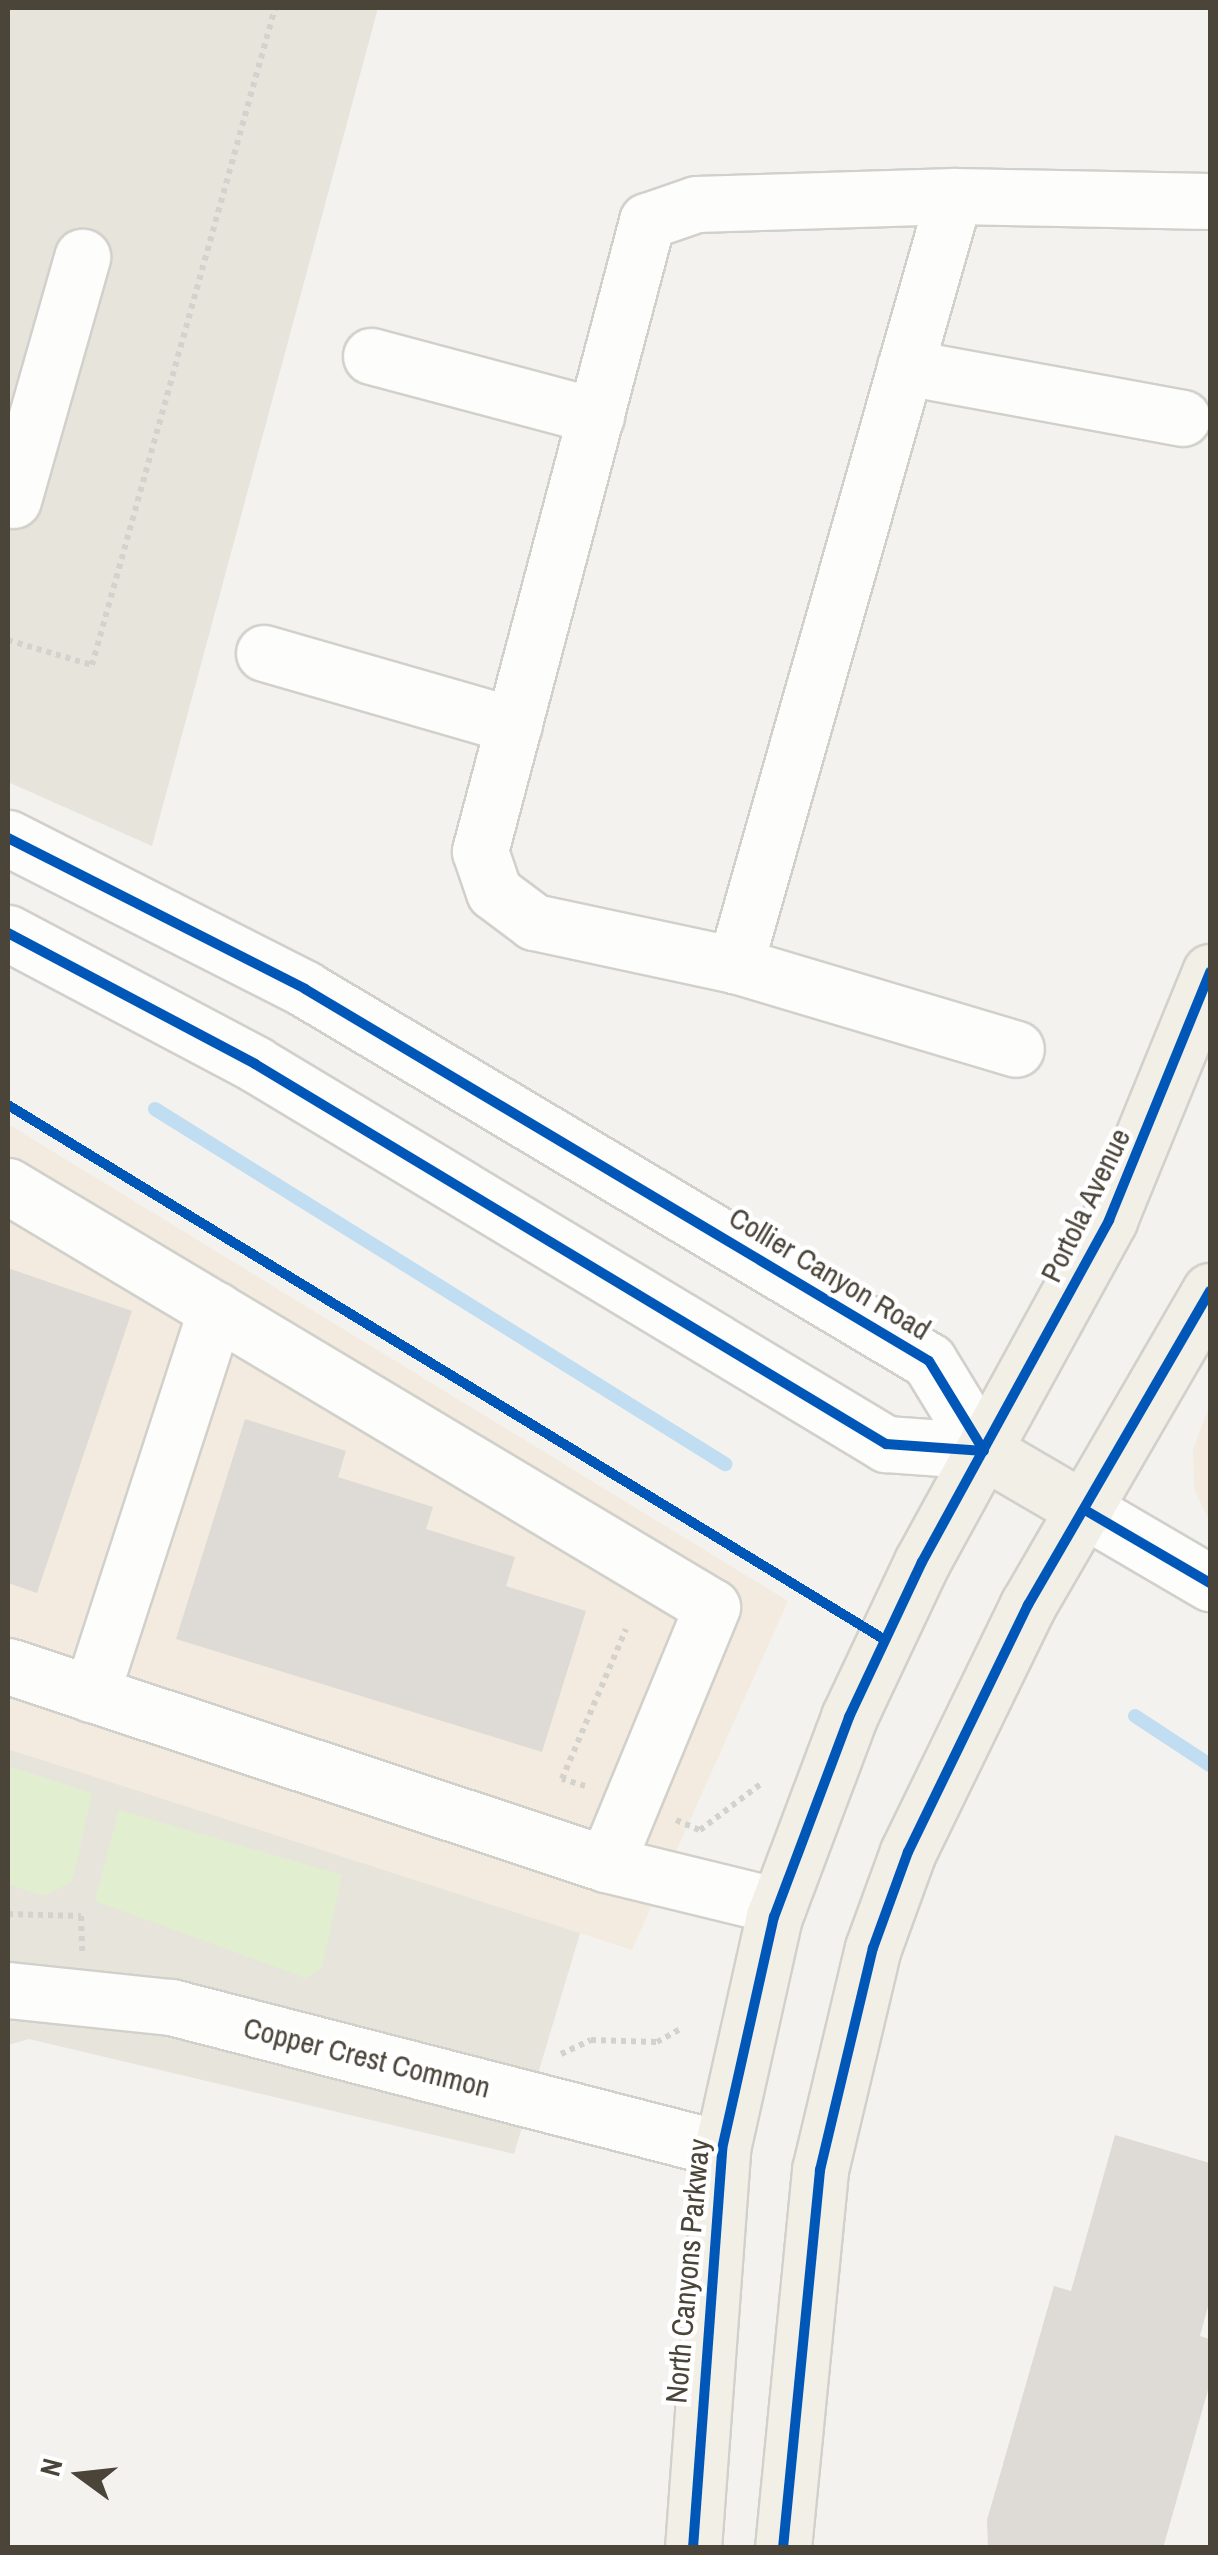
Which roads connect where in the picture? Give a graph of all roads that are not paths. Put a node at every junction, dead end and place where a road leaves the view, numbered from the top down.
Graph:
1 (954, 196) junction
2 (1210, 201) edge
3 (82, 257) dead end
4 (371, 356) dead end
5 (905, 367) junction
6 (25, 393) edge
7 (596, 416) junction
8 (1182, 418) dead end
9 (14, 500) dead end
10 (264, 653) dead end
11 (514, 725) junction
12 (8, 838) edge
13 (8, 933) edge
14 (735, 966) junction
15 (1210, 972) edge
16 (1016, 1049) dead end
17 (8, 1186) edge
18 (1210, 1292) edge
19 (216, 1310) junction
20 (984, 1451) junction
21 (1085, 1510) junction
22 (1210, 1583) edge
23 (8, 1666) edge
24 (90, 1694) junction
25 (606, 1864) junction
26 (778, 1906) junction
27 (8, 1990) edge
28 (722, 2149) junction
29 (693, 2548) edge
30 (783, 2548) edge

1 - 2 street
1 - 5 street
1 - 7 street
3 - 6 street
4 - 7 street
5 - 8 street
5 - 14 street
6 - 9 street
7 - 11 street
10 - 11 street
11 - 14 street
12 - 20 street, Collier Canyon Road
13 - 20 street, Collier Canyon Road
14 - 16 street
15 - 20 main road, Portola Avenue
17 - 19 street
18 - 21 main road
19 - 24 street
19 - 25 street
20 - 21 main road, Collier Canyon Road
20 - 26 main road, North Canyons Parkway
21 - 22 street, Collier Canyon Road
21 - 30 main road
23 - 24 street
24 - 25 street
25 - 26 street
26 - 28 main road, North Canyons Parkway
27 - 28 street, Copper Crest Common
28 - 29 main road, North Canyons Parkway

